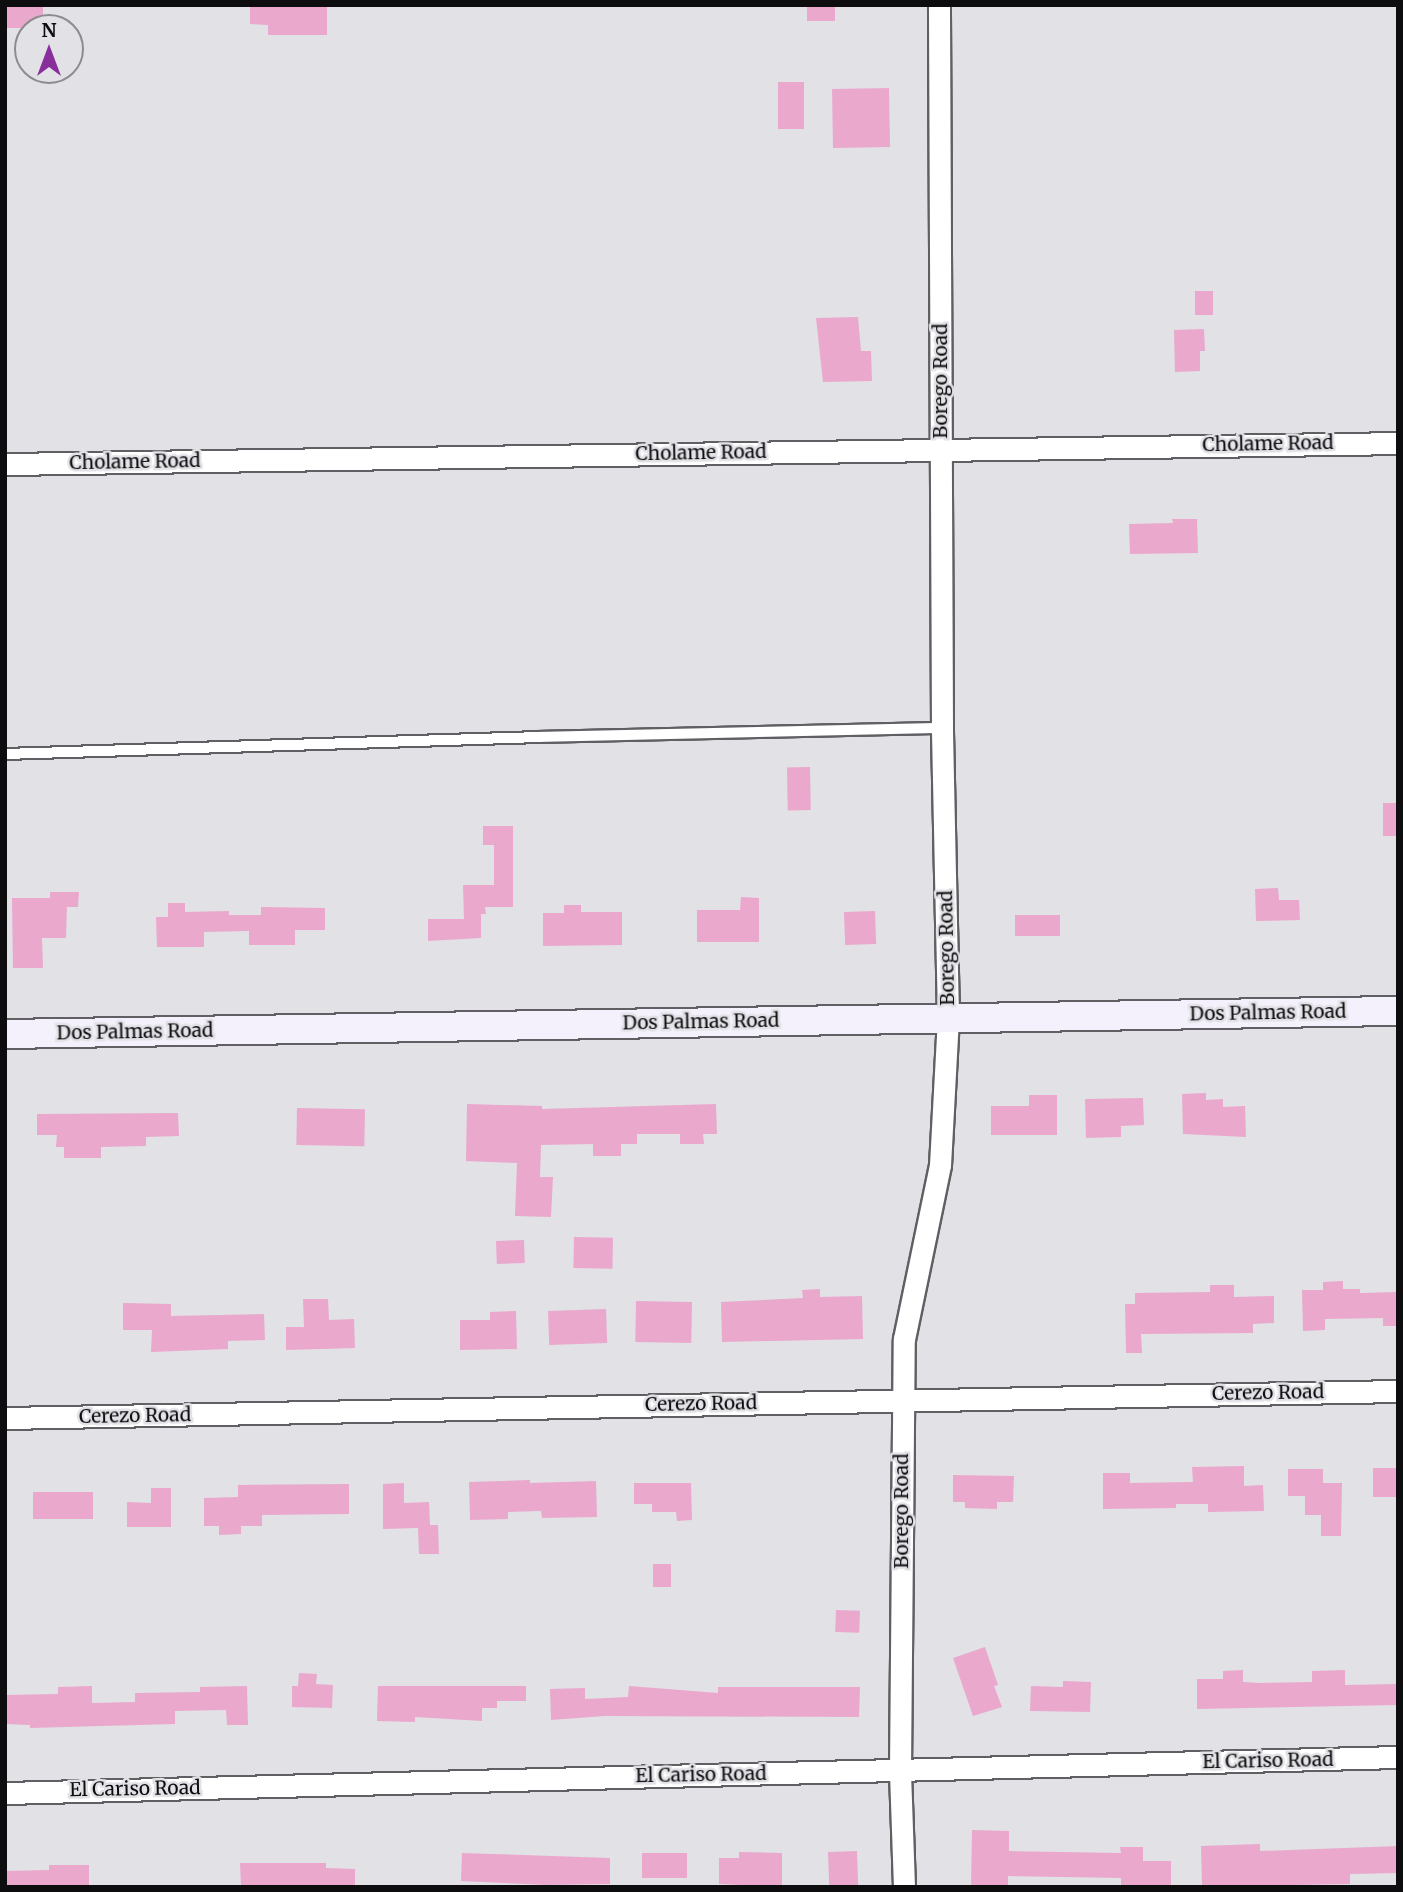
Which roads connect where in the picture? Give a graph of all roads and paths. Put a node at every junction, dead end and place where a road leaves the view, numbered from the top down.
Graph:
1 (939, 5) edge
2 (1398, 443) edge
3 (941, 449) junction
4 (5, 464) edge
5 (942, 729) junction
6 (5, 754) edge
7 (1398, 1011) edge
8 (948, 1018) junction
9 (5, 1034) edge
10 (1398, 1391) edge
11 (902, 1399) junction
12 (5, 1419) edge
13 (1398, 1757) edge
14 (900, 1770) junction
15 (5, 1793) edge
16 (904, 1887) edge

1 - 3 street, Borego Road
2 - 3 street, Cholame Road
3 - 4 street, Cholame Road
3 - 5 street, Borego Road
5 - 6 lane
5 - 8 street, Borego Road
7 - 8 street, Dos Palmas Road
8 - 9 street, Dos Palmas Road
8 - 11 street, Borego Road
10 - 11 street, Cerezo Road
11 - 12 street, Cerezo Road
11 - 14 street, Borego Road
13 - 14 street, El Cariso Road
14 - 15 street, El Cariso Road
14 - 16 street, Borego Road

